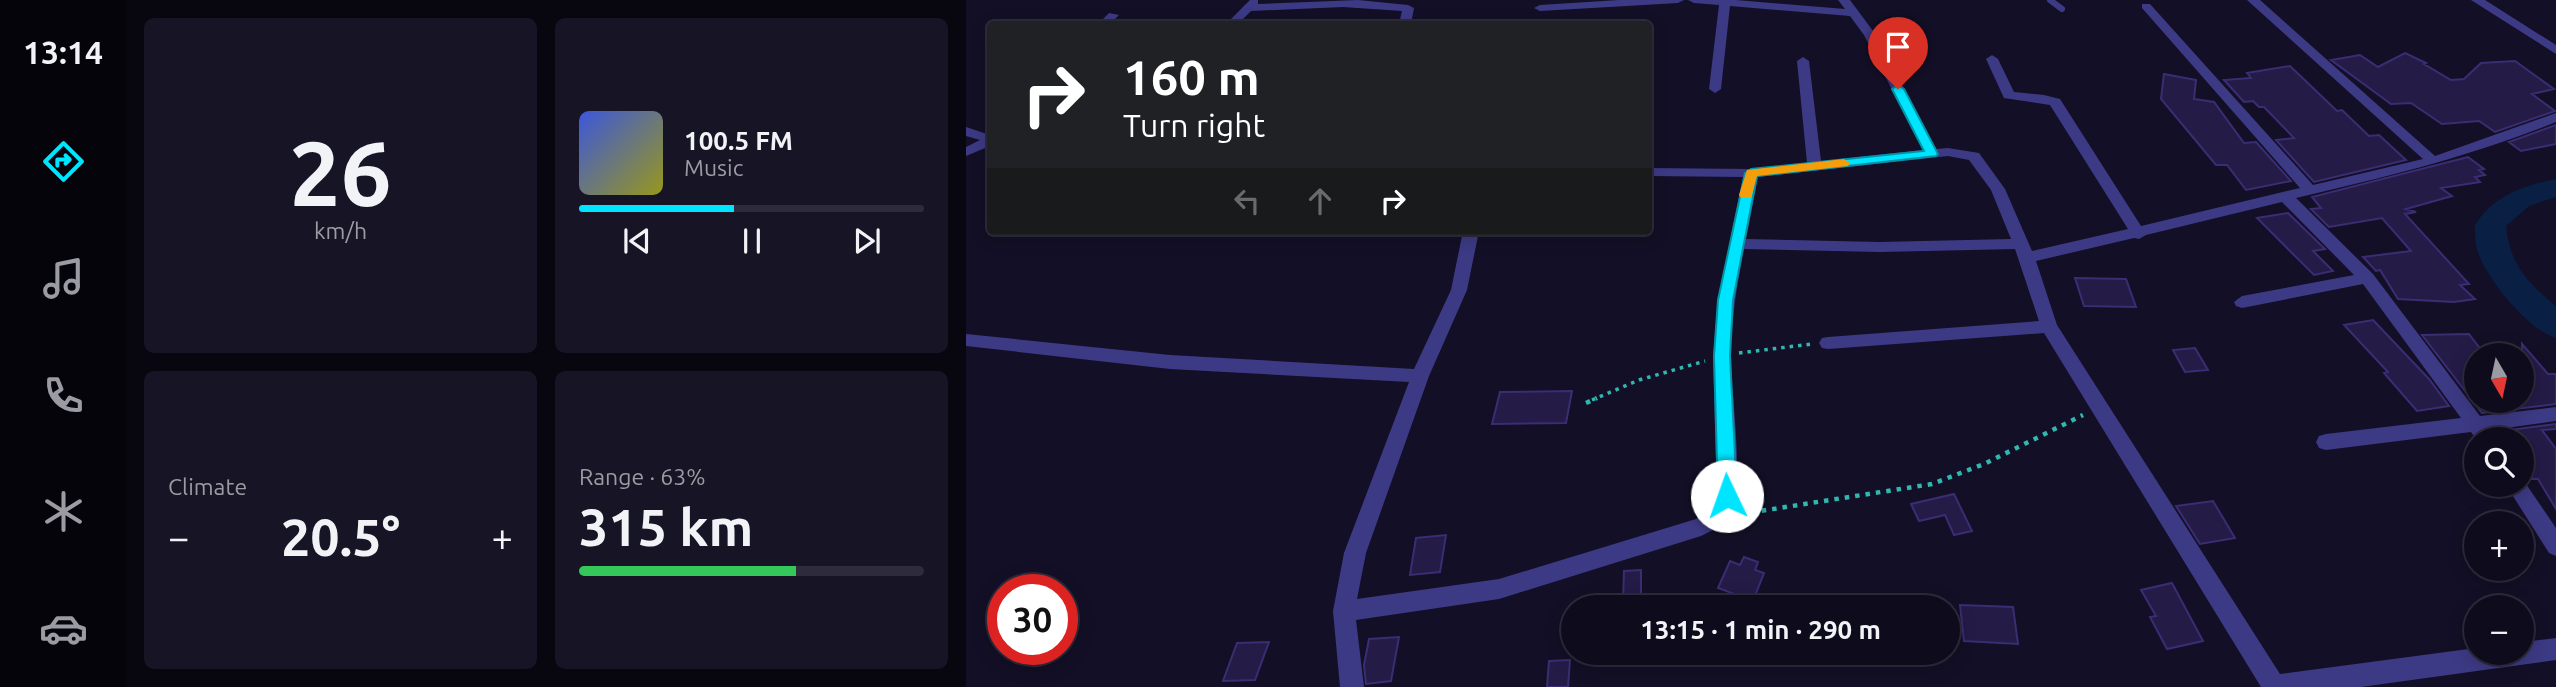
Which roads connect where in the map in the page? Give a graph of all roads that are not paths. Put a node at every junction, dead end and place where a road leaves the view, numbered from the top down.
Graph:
1 (1678, 0) edge
2 (1694, 0) edge
3 (1844, 0) edge
4 (2050, 0) edge
5 (2253, 0) edge
6 (2477, 0) edge
7 (1349, 2) edge
8 (1725, 2) edge
9 (1251, 4) edge
10 (1541, 4) edge
11 (2146, 6) dead end
12 (2062, 9) dead end
13 (1855, 13) junction
14 (1235, 21) edge
15 (1406, 21) edge
16 (2556, 50) edge
17 (1992, 59) dead end
18 (1803, 61) dead end
19 (1715, 89) dead end
20 (2556, 117) edge
21 (966, 131) edge
22 (987, 139) edge
23 (987, 142) edge
24 (966, 152) edge
25 (1932, 154) junction
26 (2433, 161) junction
27 (1814, 166) junction
28 (1652, 172) edge
29 (1751, 173) junction
30 (2310, 191) junction
31 (2285, 196) junction
32 (2139, 233) junction
33 (1470, 235) edge
34 (1735, 244) junction
35 (2024, 251) junction
36 (2367, 278) junction
37 (2242, 302) dead end
38 (2049, 326) junction
39 (966, 340) edge
40 (1828, 343) dead end
41 (1420, 376) junction
42 (2556, 414) edge
43 (2478, 427) edge
44 (2503, 427) edge
45 (2464, 433) edge
46 (2326, 442) dead end
47 (2524, 497) edge
48 (2556, 546) edge
49 (1344, 611) junction
50 (2556, 649) edge
51 (1352, 687) edge
52 (2274, 687) edge

1 - 10 street
2 - 8 street
3 - 13 street
4 - 12 lane
5 - 26 street
6 - 16 street
7 - 9 street
7 - 15 street
8 - 13 street
8 - 19 street
9 - 14 street
11 - 30 street
13 - 25 street
17 - 32 street
18 - 27 street
20 - 26 street
21 - 22 street
23 - 24 street
25 - 27 street
25 - 35 street
26 - 30 street
27 - 29 street
28 - 29 street
29 - 34 street
30 - 31 street
31 - 32 street
31 - 36 street
32 - 35 street
33 - 41 street
34 - 35 street
34 - 49 street
35 - 38 street
36 - 37 street
36 - 43 street
38 - 40 street
38 - 52 street
39 - 41 street
41 - 49 street
42 - 44 street
45 - 46 street
47 - 48 street
49 - 51 street
50 - 52 street

